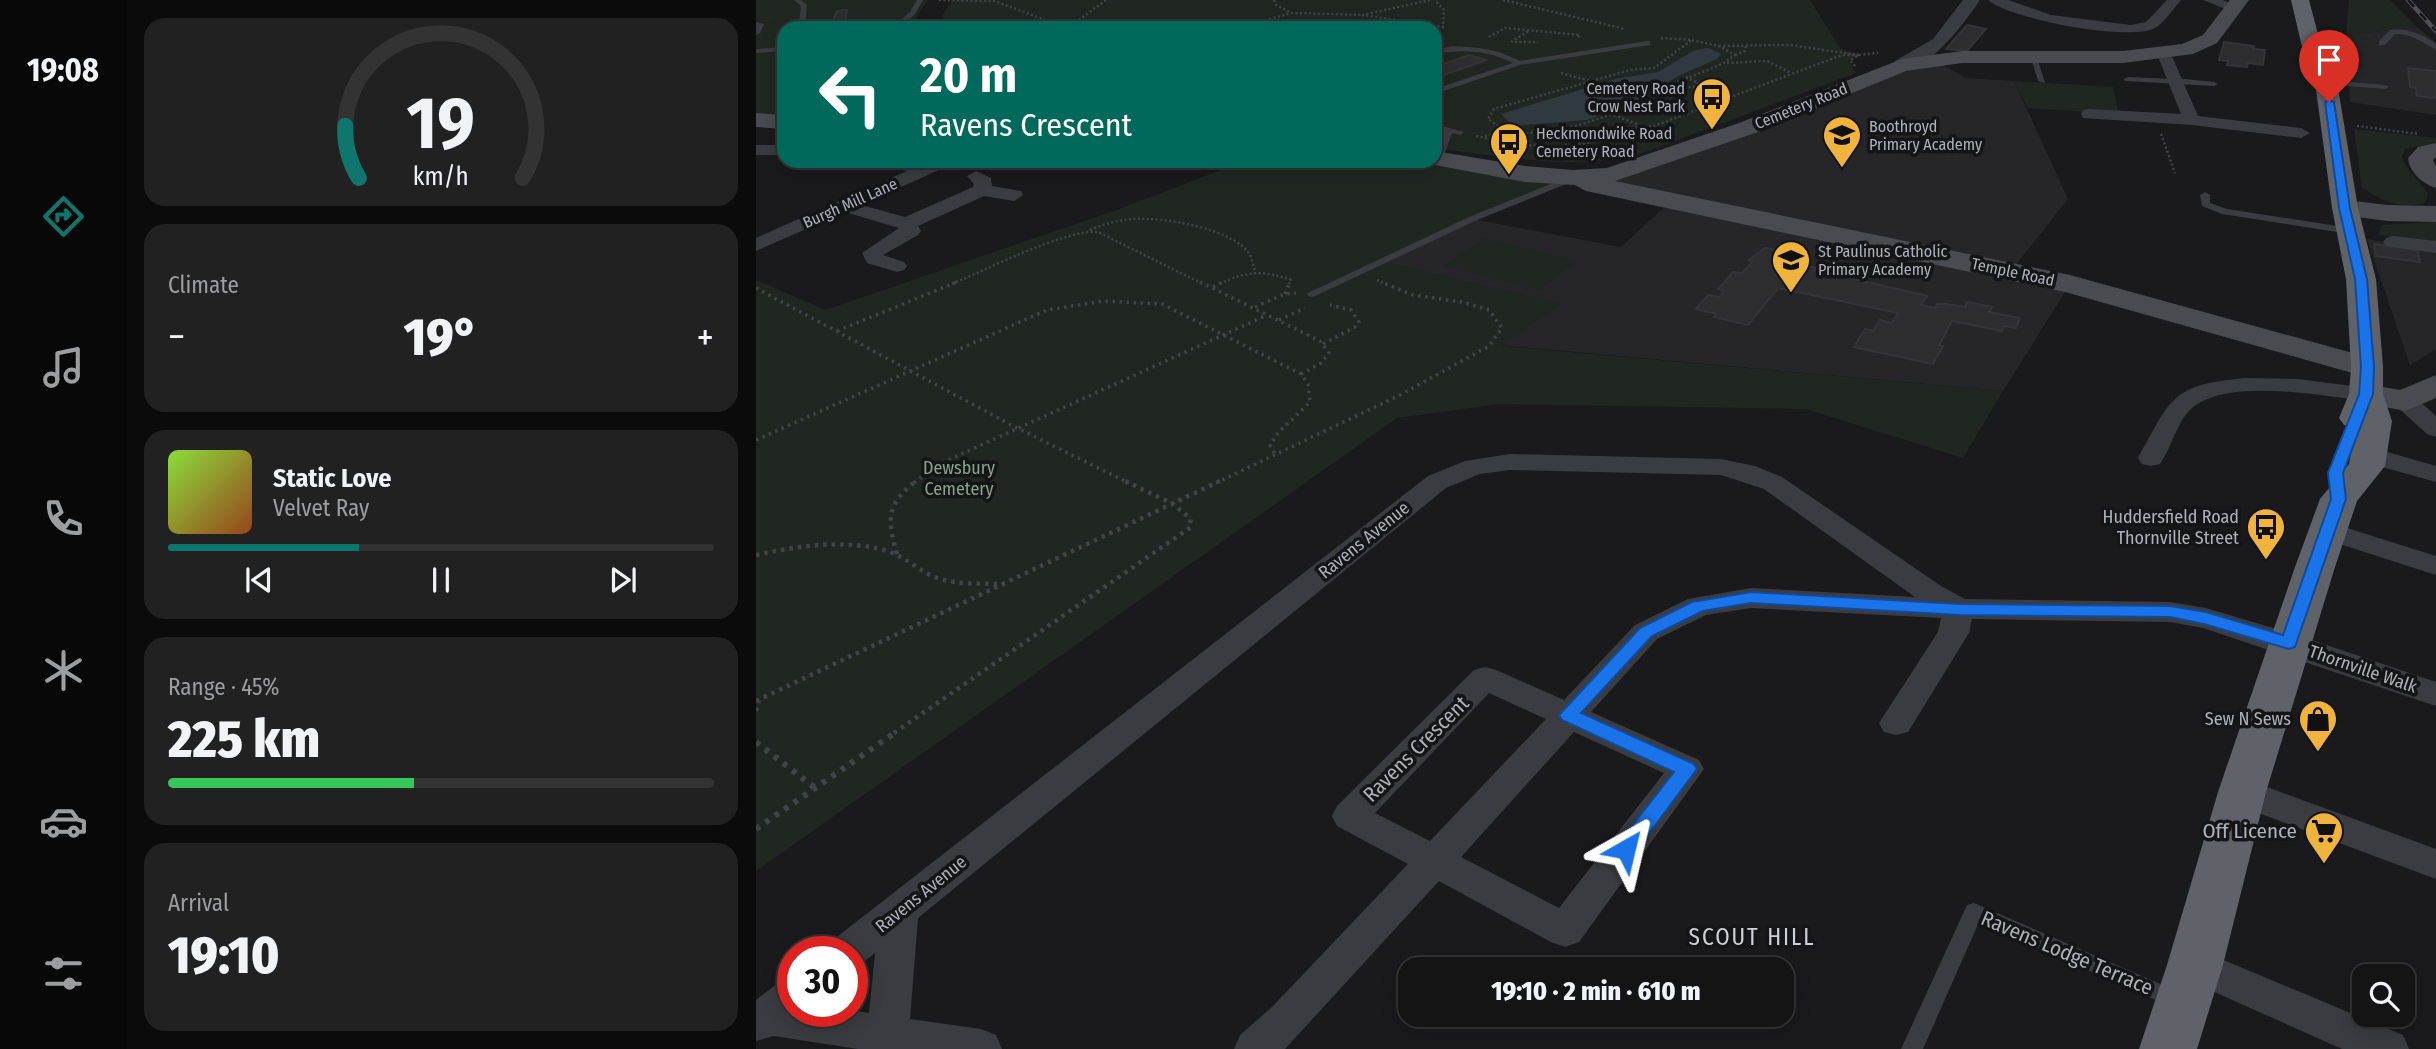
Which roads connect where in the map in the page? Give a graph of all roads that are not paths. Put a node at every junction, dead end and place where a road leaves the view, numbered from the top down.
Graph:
1 (797, 0) edge
2 (920, 0) edge
3 (1972, 0) edge
4 (1995, 0) edge
5 (2174, 0) edge
6 (2210, 0) edge
7 (2301, 0) edge
8 (2237, 4) edge
9 (803, 21) edge
10 (903, 21) edge
11 (756, 24) edge
12 (2131, 29) junction
13 (756, 33) edge
14 (2330, 37) dead end
15 (1647, 43) dead end
16 (2382, 43) dead end
17 (2436, 48) edge
18 (777, 50) edge
19 (1944, 50) junction
20 (756, 51) edge
21 (1442, 51) edge
22 (2160, 55) junction
23 (2033, 57) junction
24 (1519, 63) junction
25 (2128, 79) dead end
26 (2042, 81) dead end
27 (2176, 81) junction
28 (2326, 82) junction
29 (2214, 84) dead end
30 (2385, 87) dead end
31 (1442, 90) edge
32 (2089, 114) dead end
33 (756, 120) edge
34 (2192, 120) junction
35 (777, 122) edge
36 (1442, 128) edge
37 (1449, 130) junction
38 (1460, 132) road end
39 (2301, 133) dead end
40 (2429, 142) edge
41 (1442, 146) edge
42 (777, 149) edge
43 (756, 150) edge
44 (1442, 159) edge
45 (928, 168) edge
46 (1573, 178) junction
47 (2436, 180) edge
48 (1014, 195) dead end
49 (2204, 195) dead end
50 (844, 206) junction
51 (2436, 214) edge
52 (2348, 220) junction
53 (907, 224) junction
54 (2393, 242) dead end
55 (756, 246) edge
56 (2436, 247) edge
57 (897, 266) dead end
58 (1311, 294) road end
59 (2367, 381) junction
60 (2436, 385) edge
61 (2405, 401) junction
62 (2436, 429) edge
63 (2370, 455) junction
64 (2151, 458) dead end
65 (2436, 474) edge
66 (2333, 515) junction
67 (2436, 566) edge
68 (1959, 609) junction
69 (2289, 643) junction
70 (2436, 694) edge
71 (1568, 715) junction
72 (1896, 723) dead end
73 (2242, 792) junction
74 (1435, 860) junction
75 (2436, 864) edge
76 (899, 911) junction
77 (868, 936) edge
78 (2189, 984) junction
79 (772, 1012) edge
80 (888, 1036) junction
81 (981, 1049) edge
82 (1255, 1049) edge
83 (1912, 1049) edge
84 (2168, 1049) edge
85 (2388, 1049) edge

1 - 9 lane
2 - 10 lane
3 - 19 street
4 - 12 street
5 - 12 street
6 - 8 street
7 - 28 highway
8 - 22 main road, Cemetery Road
11 - 13 lane
12 - 22 street
14 - 28 highway
15 - 24 lane
16 - 17 lane
18 - 20 lane
19 - 23 main road, Cemetery Road
19 - 46 main road, Cemetery Road
21 - 24 lane
22 - 23 main road, Cemetery Road
22 - 27 street
23 - 26 lane
24 - 31 lane
25 - 27 lane
27 - 29 lane
27 - 34 street
28 - 30 lane
28 - 52 highway
32 - 34 street
33 - 35 main road
34 - 39 street
36 - 37 lane
37 - 38 lane
37 - 41 lane
40 - 47 main road
42 - 43 street
44 - 46 main road
45 - 50 street, Burgh Mill Lane
46 - 58 lane
46 - 59 main road, Temple Road
48 - 53 street
49 - 52 lane
50 - 53 street
50 - 55 street, Burgh Mill Lane
51 - 52 main road
52 - 59 highway
53 - 57 street
54 - 56 street
59 - 61 main road, Temple Road
59 - 63 highway
59 - 64 street
59 - 66 highway
60 - 61 main road
61 - 62 street
63 - 65 street
63 - 66 highway
66 - 67 street
66 - 69 highway
68 - 69 street
68 - 71 street
68 - 72 street
68 - 76 street, Ravens Avenue
69 - 70 street, Thornville Walk
69 - 73 highway
71 - 74 street
71 - 74 street, Ravens Crescent
71 - 74 street, Ravens Crescent
73 - 75 street
73 - 78 highway
74 - 82 street
76 - 77 street, Ravens Avenue
76 - 80 street
78 - 83 lane, Ravens Lodge Terrace
78 - 84 highway
78 - 85 street
79 - 80 street
80 - 81 street

